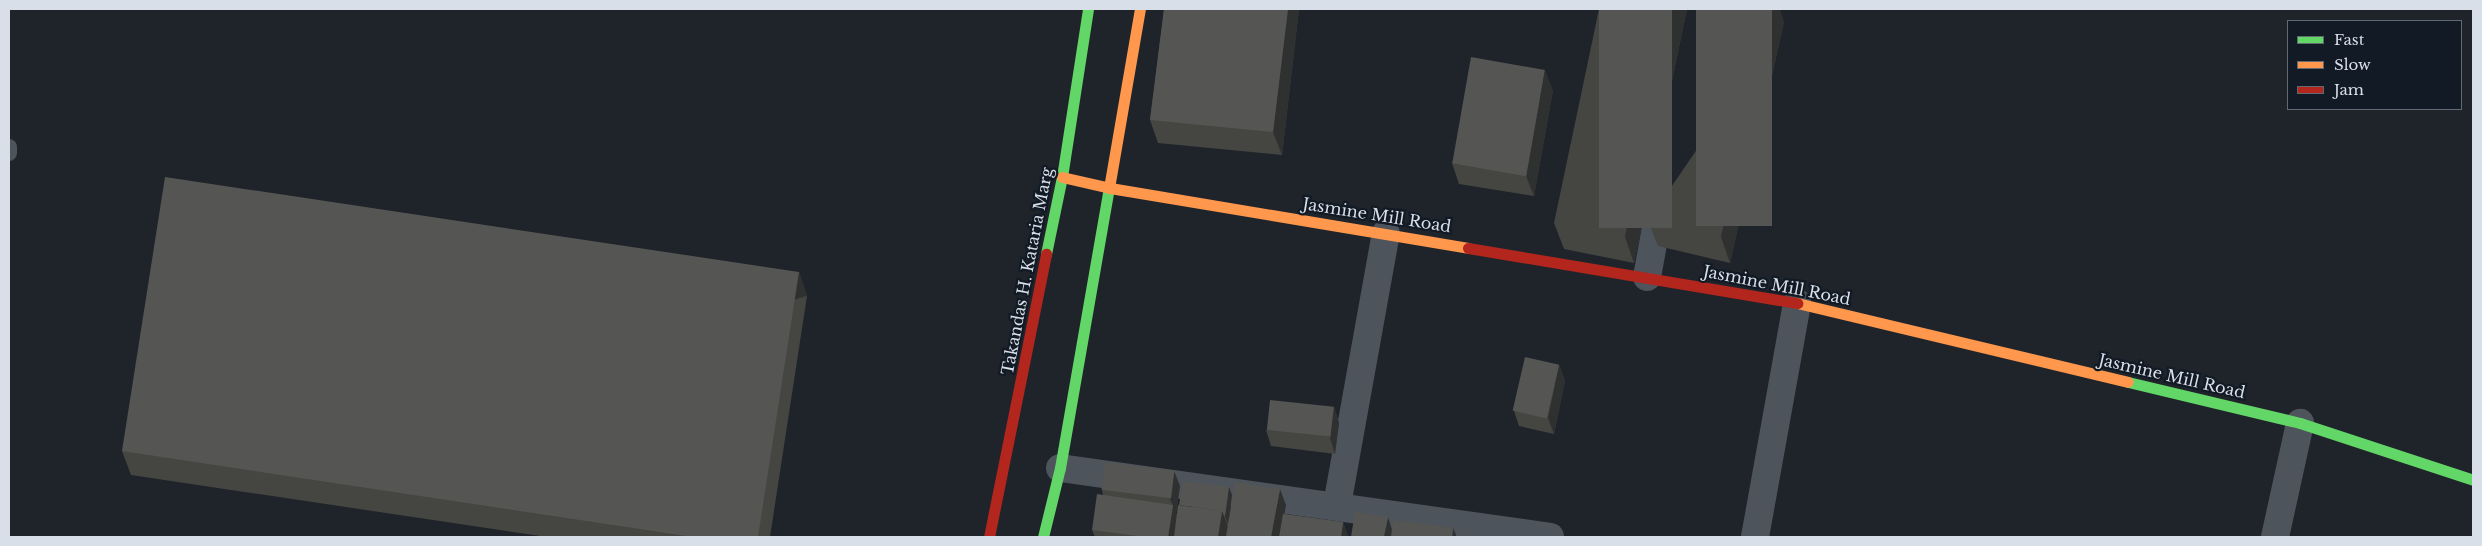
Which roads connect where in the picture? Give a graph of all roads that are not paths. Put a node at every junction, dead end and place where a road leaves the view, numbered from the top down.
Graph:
1 (1088, 9) edge
2 (1140, 9) edge
3 (9, 147) edge
4 (9, 153) edge
5 (1667, 172) edge
6 (1062, 177) junction
7 (1110, 188) junction
8 (1386, 233) junction
9 (1647, 277) junction
10 (1797, 303) junction
11 (2300, 423) junction
12 (1060, 468) junction
13 (2473, 480) edge
14 (1349, 507) junction
15 (1539, 536) edge
16 (989, 537) edge
17 (1043, 537) edge
18 (1355, 537) edge
19 (1755, 537) edge
20 (2275, 537) edge

1 - 6 street, Takandas H. Kataria Marg
2 - 7 street
3 - 4 lane
5 - 9 street
6 - 7 street, Jasmine Mill Road
6 - 16 street, Takandas H. Kataria Marg
7 - 8 street, Jasmine Mill Road
7 - 12 street
8 - 9 street, Jasmine Mill Road
8 - 14 street
9 - 10 street, Jasmine Mill Road
10 - 11 street, Jasmine Mill Road
10 - 19 street
11 - 13 street, Jasmine Mill Road
11 - 20 street
12 - 14 street
12 - 17 street
14 - 15 street
14 - 18 street

